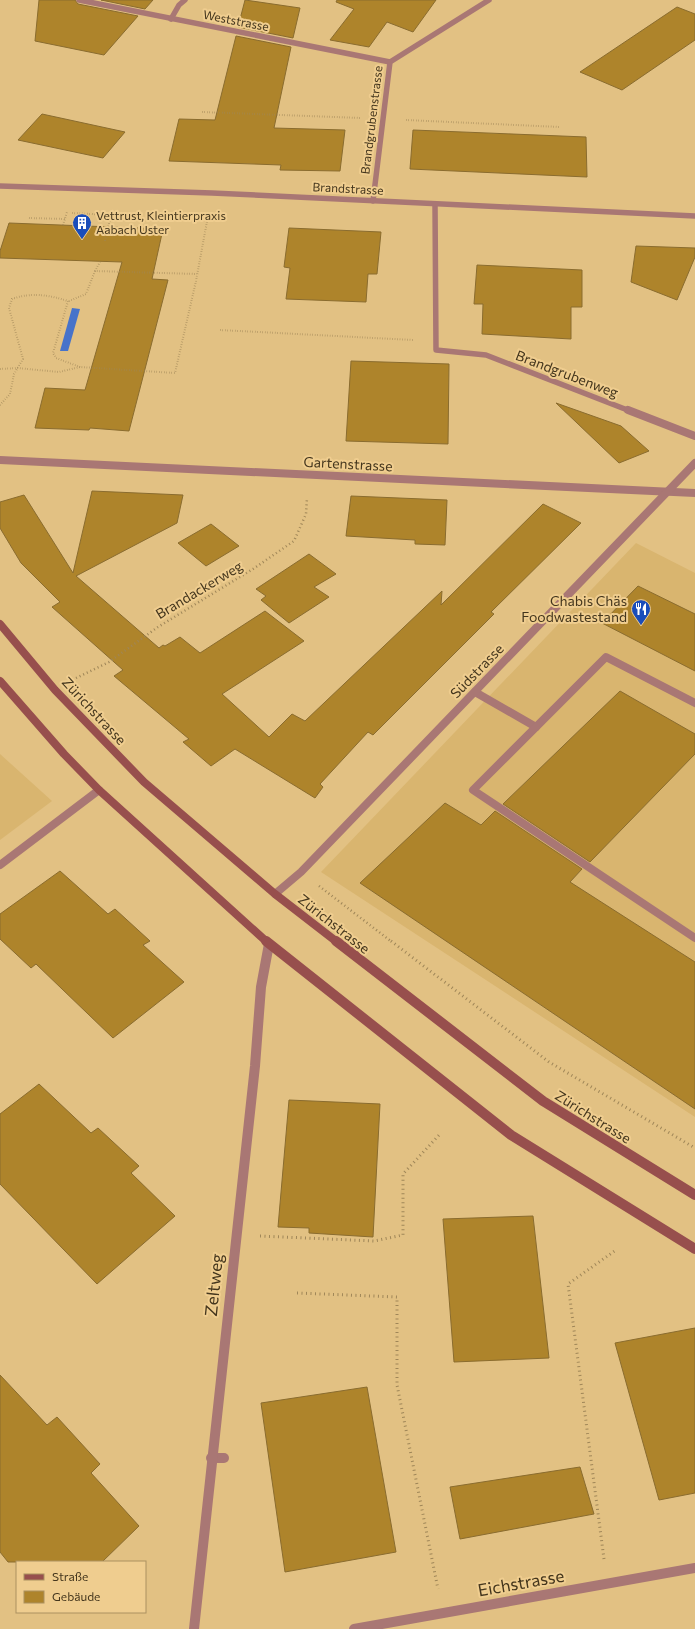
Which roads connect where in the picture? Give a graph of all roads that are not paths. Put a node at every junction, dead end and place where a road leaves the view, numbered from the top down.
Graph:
1 (80, 0) edge
2 (185, 0) edge
3 (489, 0) edge
4 (171, 19) junction
5 (390, 62) junction
6 (0, 186) edge
7 (373, 201) junction
8 (435, 204) junction
9 (695, 216) edge
10 (695, 436) edge
11 (0, 460) edge
12 (695, 463) edge
13 (668, 492) junction
14 (695, 493) edge
15 (0, 624) edge
16 (0, 681) edge
17 (474, 692) junction
18 (695, 704) edge
19 (536, 728) junction
20 (99, 790) junction
21 (0, 865) edge
22 (275, 894) junction
23 (695, 938) edge
24 (270, 944) junction
25 (695, 1195) edge
26 (695, 1249) edge
27 (211, 1458) junction
28 (224, 1458) dead end
29 (695, 1568) edge
30 (194, 1629) edge
31 (354, 1629) edge

1 - 4 street, Weststrasse
2 - 4 street
3 - 5 street, Brandgrubenstrasse
4 - 5 street, Weststrasse
5 - 7 street, Brandgrubenstrasse
6 - 7 street, Brandstrasse
7 - 8 street, Brandstrasse
8 - 9 street, Brandstrasse
8 - 10 street, Brandgrubenweg
11 - 13 street, Gartenstrasse
12 - 13 street, Südstrasse
13 - 14 street, Gartenstrasse
13 - 17 street, Südstrasse
15 - 22 main road, Zürichstrasse
16 - 20 main road
17 - 19 street
17 - 22 street, Südstrasse
18 - 19 street
19 - 23 street
20 - 21 street
20 - 24 main road
22 - 25 main road, Zürichstrasse
24 - 26 main road
24 - 27 street, Zeltweg
27 - 28 street
27 - 30 street, Zeltweg
29 - 31 street, Eichstrasse

